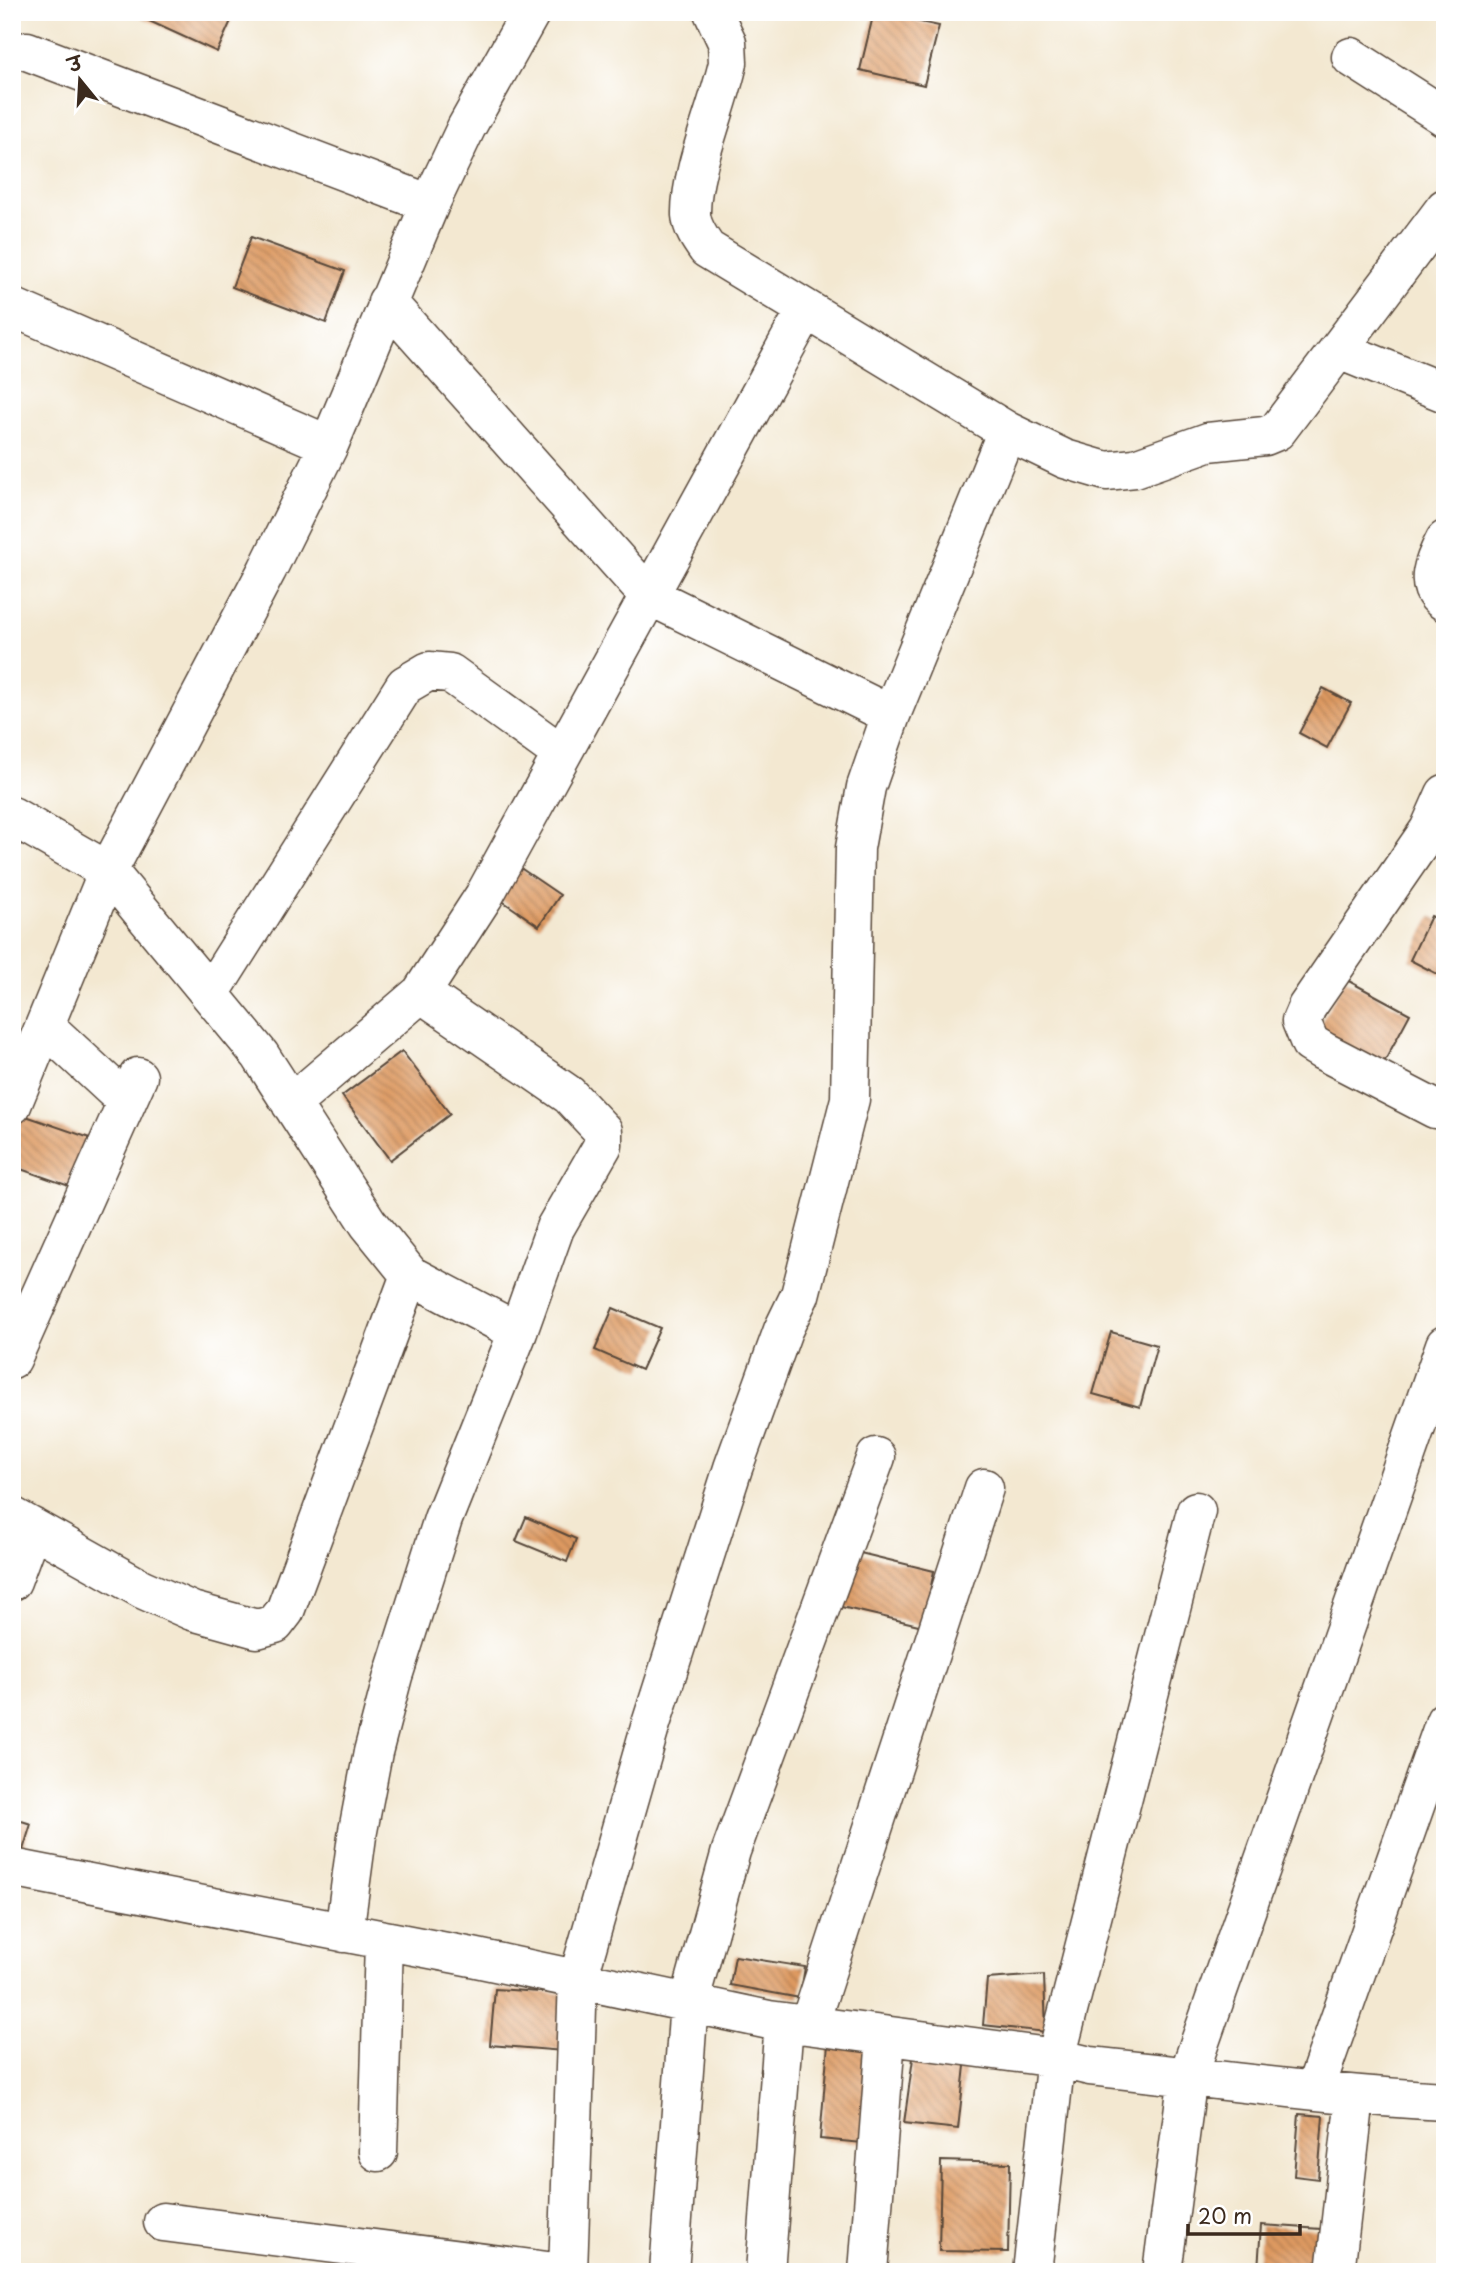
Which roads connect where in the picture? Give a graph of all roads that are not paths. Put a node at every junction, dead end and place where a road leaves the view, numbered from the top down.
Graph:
1 (531, 12) edge
2 (712, 12) edge
3 (27, 51) dead end
4 (1351, 57) dead end
5 (1445, 117) edge
6 (430, 204) junction
7 (1445, 208) edge
8 (387, 302) junction
9 (12, 307) edge
10 (806, 310) junction
11 (1339, 350) junction
12 (1445, 393) edge
13 (1007, 431) junction
14 (329, 445) junction
15 (1445, 540) edge
16 (648, 595) junction
17 (1445, 602) edge
18 (891, 715) junction
19 (562, 754) junction
20 (1445, 794) edge
21 (12, 816) edge
22 (108, 870) junction
23 (211, 992) junction
24 (421, 993) junction
25 (46, 1027) junction
26 (291, 1104) junction
27 (12, 1105) edge
28 (1435, 1109) dead end
29 (410, 1275) junction
30 (518, 1332) junction
31 (1445, 1345) edge
32 (12, 1359) edge
33 (876, 1457) dead end
34 (984, 1488) dead end
35 (1196, 1511) dead end
36 (22, 1522) edge
37 (12, 1581) edge
38 (1445, 1721) edge
39 (12, 1868) edge
40 (344, 1933) junction
41 (384, 1941) junction
42 (578, 1979) junction
43 (689, 2003) junction
44 (797, 2023) junction
45 (886, 2037) junction
46 (1056, 2058) junction
47 (1188, 2076) junction
48 (1315, 2089) junction
49 (1354, 2097) junction
50 (1445, 2101) edge
51 (378, 2152) dead end
52 (163, 2221) dead end
53 (555, 2272) edge
54 (568, 2272) edge
55 (669, 2272) edge
56 (765, 2272) edge
57 (868, 2272) edge
58 (1032, 2272) edge
59 (1162, 2272) edge
60 (1335, 2272) edge

1 - 6 street
2 - 10 street
3 - 6 street
4 - 5 street
6 - 8 street
7 - 11 street
8 - 14 street
8 - 16 street
9 - 14 street
10 - 13 street
10 - 16 street
11 - 12 street
11 - 13 street
13 - 18 street
14 - 22 street
15 - 17 street
16 - 18 street
16 - 19 street
18 - 42 street
19 - 23 street
19 - 24 street
20 - 28 street
21 - 22 street
22 - 23 street
22 - 25 street
23 - 26 street
24 - 26 street
24 - 30 street
25 - 27 street
25 - 32 street
26 - 29 street
29 - 30 street
29 - 36 street
30 - 40 street
31 - 47 street
33 - 43 street
34 - 44 street
35 - 46 street
36 - 37 street
38 - 48 street
39 - 40 street
40 - 41 street
41 - 42 street
41 - 51 street
42 - 43 street
42 - 54 street
43 - 44 street
43 - 55 street
44 - 45 street
44 - 56 street
45 - 46 street
45 - 57 street
46 - 47 street
46 - 58 street
47 - 48 street
47 - 59 street
48 - 49 street
49 - 50 street
49 - 60 street
52 - 53 street

